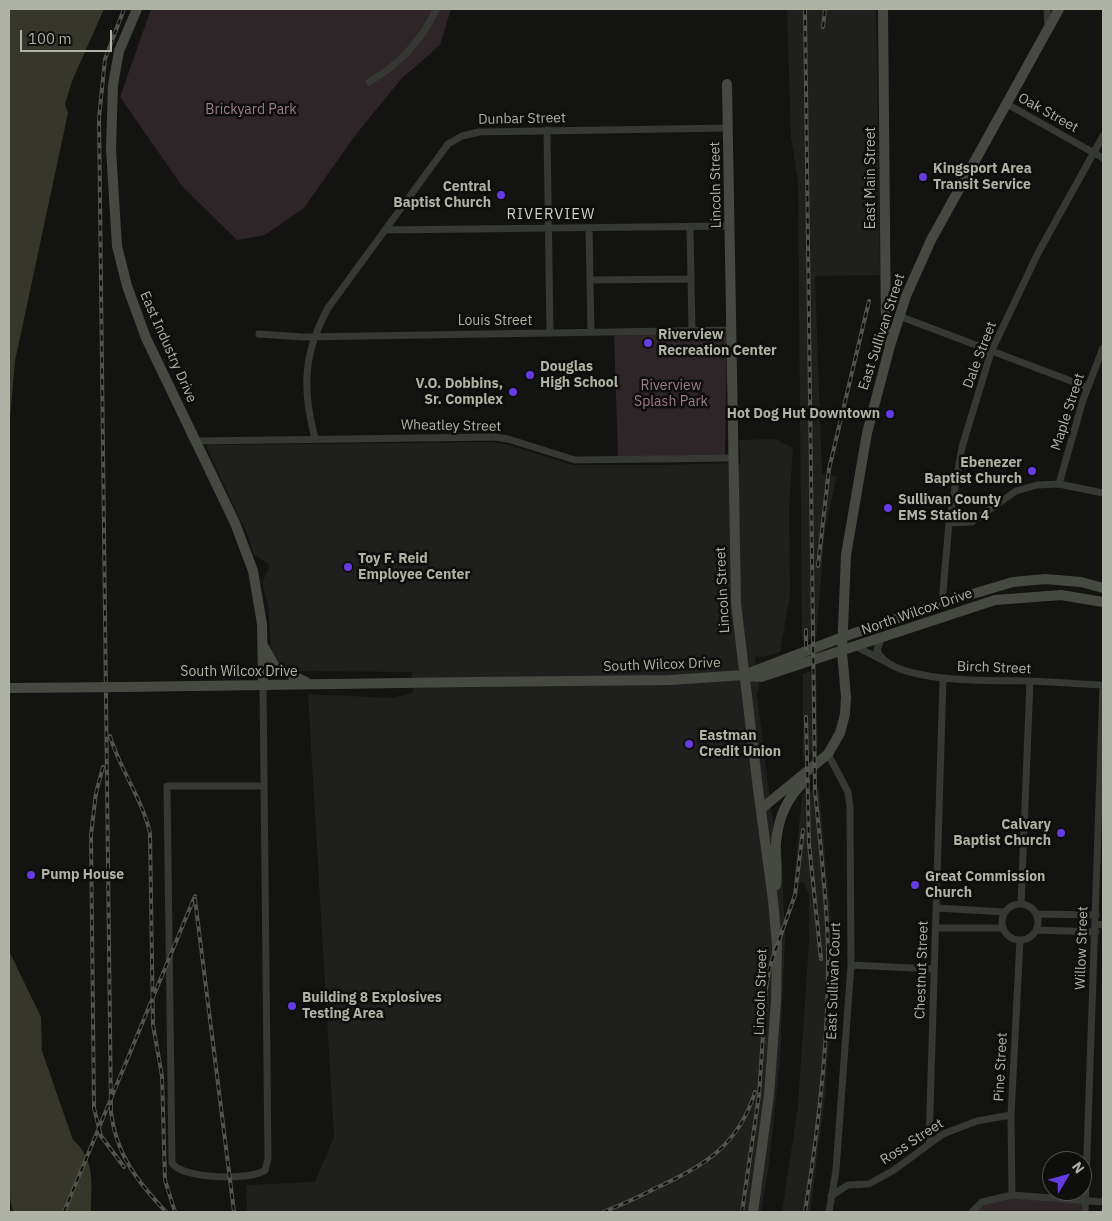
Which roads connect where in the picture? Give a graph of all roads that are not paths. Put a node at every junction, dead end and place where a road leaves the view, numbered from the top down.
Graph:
1 (136, 9) edge
2 (436, 9) edge
3 (883, 9) edge
4 (1047, 9) edge
5 (1060, 9) edge
6 (1048, 30) junction
7 (369, 82) dead end
8 (728, 84) dead end
9 (1006, 104) junction
10 (729, 128) junction
11 (547, 130) junction
12 (1103, 136) edge
13 (1094, 153) junction
14 (1103, 158) edge
15 (730, 226) junction
16 (588, 228) junction
17 (690, 228) junction
18 (548, 229) junction
19 (385, 230) junction
20 (691, 279) junction
21 (590, 280) junction
22 (899, 316) junction
23 (692, 330) junction
24 (732, 330) junction
25 (591, 332) junction
26 (550, 333) junction
27 (259, 334) dead end
28 (314, 335) junction
29 (890, 346) junction
30 (1103, 348) edge
31 (991, 352) junction
32 (1087, 387) junction
33 (315, 438) junction
34 (196, 441) junction
35 (733, 458) junction
36 (1059, 484) junction
37 (1103, 493) edge
38 (949, 523) junction
39 (1040, 580) junction
40 (1103, 588) edge
41 (1040, 596) junction
42 (1103, 602) edge
43 (942, 603) junction
44 (942, 618) junction
45 (843, 637) junction
46 (881, 639) junction
47 (263, 642) junction
48 (857, 647) junction
49 (842, 652) junction
50 (886, 661) junction
51 (744, 676) junction
52 (943, 679) junction
53 (1030, 681) junction
54 (263, 685) junction
55 (312, 685) junction
56 (1103, 685) edge
57 (9, 688) edge
58 (828, 754) junction
59 (1103, 758) edge
60 (263, 786) junction
61 (761, 809) junction
62 (774, 900) junction
63 (1021, 904) junction
64 (937, 908) junction
65 (1005, 912) junction
66 (1036, 914) junction
67 (1096, 915) junction
68 (1098, 927) edge
69 (937, 928) junction
70 (1004, 928) junction
71 (1036, 930) junction
72 (1020, 940) junction
73 (852, 965) junction
74 (933, 968) junction
75 (1011, 1115) junction
76 (929, 1143) junction
77 (1087, 1151) edge
78 (1012, 1195) junction
79 (831, 1196) junction
80 (1042, 1197) edge
81 (1085, 1201) joint
82 (1103, 1202) edge
83 (753, 1212) edge
84 (829, 1212) edge
85 (972, 1212) edge
86 (1085, 1212) edge

1 - 34 main road, East Industry Drive
2 - 7 street
3 - 29 main road, East Main Street
4 - 6 street
5 - 6 main road, East Sullivan Street
6 - 9 main road, East Sullivan Street
8 - 10 main road, Lincoln Street
9 - 13 street, Oak Street
9 - 22 main road, East Sullivan Street
10 - 11 street, Dunbar Street
10 - 15 main road, Lincoln Street
11 - 18 street
11 - 19 street, Dunbar Street
12 - 13 street, Dale Street
13 - 14 street, Oak Street
13 - 31 street, Dale Street
15 - 17 street
15 - 24 main road, Lincoln Street
16 - 17 street
16 - 18 street
16 - 21 street
17 - 20 street
18 - 19 street
18 - 26 street
19 - 28 street, Dunbar Street
20 - 21 street
20 - 23 street
21 - 25 street
22 - 29 main road, East Sullivan Street
22 - 31 street
23 - 24 street, Louis Street
23 - 25 street, Louis Street
24 - 35 main road, Lincoln Street
25 - 26 street, Louis Street
26 - 28 street, Louis Street
27 - 28 street, Louis Street
28 - 33 street, Dunbar Street
29 - 45 main road, East Sullivan Street
30 - 32 street, Maple Street
31 - 32 street
31 - 38 street, Dale Street
32 - 36 street, Maple Street
33 - 34 street, Wheatley Street
33 - 35 street, Wheatley Street
34 - 47 main road, East Industry Drive
35 - 51 main road, Lincoln Street
36 - 37 street
36 - 38 street
38 - 43 street, Dale Street
39 - 40 main road, North Wilcox Drive
39 - 41 main road
39 - 43 main road, North Wilcox Drive
41 - 42 main road, North Wilcox Drive
41 - 44 main road, North Wilcox Drive
43 - 44 main road
43 - 45 main road, North Wilcox Drive
44 - 46 main road, North Wilcox Drive
45 - 49 main road
45 - 51 main road, South Wilcox Drive
46 - 48 main road, North Wilcox Drive
46 - 50 street
47 - 54 main road, East Industry Drive
47 - 55 main road
48 - 49 main road, North Wilcox Drive
48 - 50 street, Birch Street
49 - 51 main road, North Wilcox Drive
49 - 58 main road
50 - 52 street, Birch Street
51 - 55 main road, South Wilcox Drive
51 - 61 main road, Lincoln Street
52 - 53 street, Birch Street
52 - 64 street, Chestnut Street
53 - 56 street, Birch Street
53 - 63 street
54 - 55 main road, South Wilcox Drive
54 - 57 main road, South Wilcox Drive, bridge
54 - 60 street
56 - 59 street, Willow Street
58 - 61 main road
58 - 62 main road
58 - 73 street, East Sullivan Court
59 - 67 street, Willow Street
60 - 60 street
61 - 62 main road, Lincoln Street
62 - 83 main road, Lincoln Street
63 - 65 street
63 - 66 street
64 - 65 street
64 - 69 street, Chestnut Street
65 - 70 street
66 - 67 street
66 - 71 street
67 - 68 street, Willow Street
68 - 71 street
68 - 77 street, Willow Street
69 - 70 street
69 - 74 street, Chestnut Street
70 - 72 street
71 - 72 street
72 - 75 street, Pine Street
73 - 74 street
73 - 79 street, East Sullivan Court
74 - 76 street, Chestnut Street
75 - 76 street, Ross Street
75 - 78 street, Pine Street
76 - 79 street, Ross Street
78 - 80 street
78 - 85 street
79 - 84 street, East Sullivan Court
81 - 82 street
81 - 86 street, Willow Street

